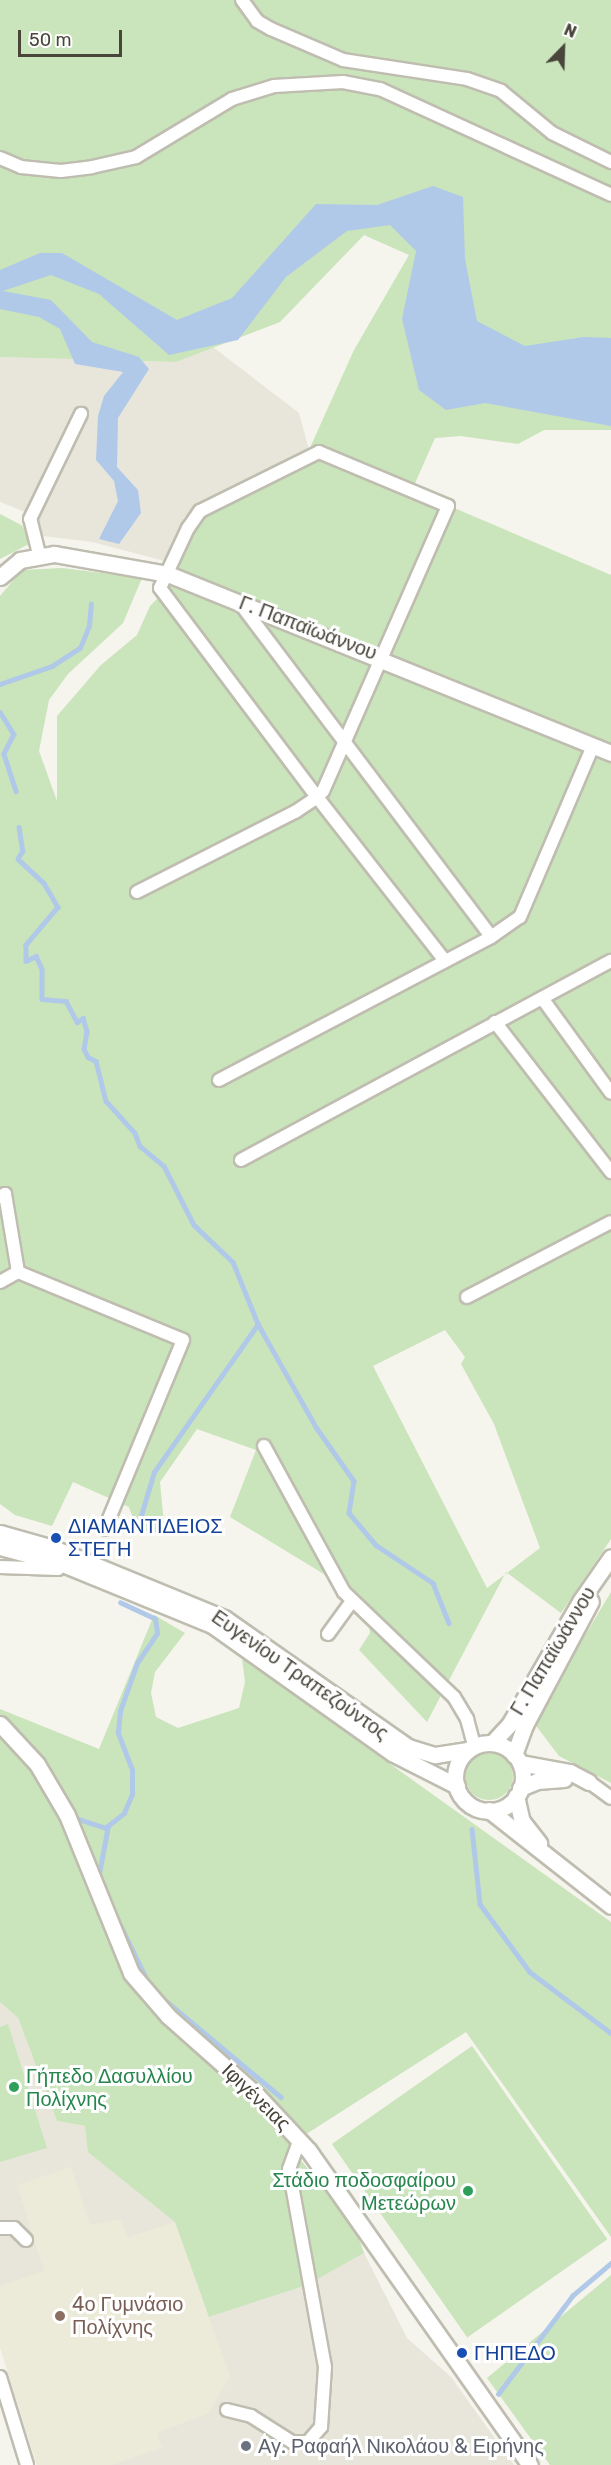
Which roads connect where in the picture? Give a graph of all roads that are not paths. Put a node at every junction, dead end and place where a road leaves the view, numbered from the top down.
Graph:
1 (242, 0) edge
2 (0, 158) edge
3 (611, 162) edge
4 (611, 195) edge
5 (81, 414) dead end
6 (39, 554) junction
7 (168, 574) junction
8 (0, 577) edge
9 (238, 601) junction
10 (382, 658) junction
11 (344, 745) junction
12 (593, 746) junction
13 (611, 753) edge
14 (318, 797) junction
15 (137, 892) dead end
16 (491, 937) junction
17 (445, 961) junction
18 (611, 961) edge
19 (542, 998) junction
20 (495, 1022) junction
21 (219, 1080) dead end
22 (611, 1093) edge
23 (241, 1160) dead end
24 (611, 1172) edge
25 (0, 1197) edge
26 (611, 1222) edge
27 (18, 1272) junction
28 (0, 1282) edge
29 (467, 1297) dead end
30 (264, 1446) dead end
31 (105, 1528) dead end
32 (0, 1533) edge
33 (0, 1547) edge
34 (608, 1562) edge
35 (0, 1567) edge
36 (88, 1574) junction
37 (351, 1602) junction
38 (327, 1635) dead end
39 (0, 1724) edge
40 (492, 1743) junction
41 (471, 1748) junction
42 (517, 1759) junction
43 (589, 1782) junction
44 (457, 1786) junction
45 (518, 1792) junction
46 (611, 1798) edge
47 (489, 1810) junction
48 (549, 1858) junction
49 (611, 1906) edge
50 (299, 2141) junction
51 (0, 2228) edge
52 (26, 2240) dead end
53 (0, 2377) edge
54 (227, 2410) dead end
55 (27, 2465) edge
56 (530, 2465) edge

1 - 3 street
2 - 4 street
5 - 6 street
6 - 7 street, Γ. Παπαϊωάννου
6 - 8 street, Γ. Παπαϊωάννου
7 - 9 street, Γ. Παπαϊωάννου
7 - 10 street
7 - 14 street
9 - 10 street, Γ. Παπαϊωάννου
9 - 11 street
10 - 11 street
10 - 12 street, Γ. Παπαϊωάννου
11 - 14 street
11 - 16 street
12 - 13 street, Γ. Παπαϊωάννου
12 - 16 street
14 - 15 street
14 - 17 street
16 - 17 street
17 - 21 street
18 - 19 street
19 - 20 street
19 - 22 street
20 - 23 street
20 - 24 street
25 - 27 street
26 - 29 street
27 - 28 street
27 - 31 street
30 - 37 street
32 - 41 street, Ευγενίου Τραπεζούντος
33 - 36 street, Ευγενίου Τραπεζούντος
34 - 40 street, Γ. Παπαϊωάννου
34 - 42 street
35 - 36 street
36 - 44 street, Ευγενίου Τραπεζούντος
37 - 38 street
37 - 41 street
39 - 50 street, Ιφιγένειας
40 - 41 street, Ευγενίου Τραπεζούντος
40 - 42 street
41 - 44 street
42 - 43 street
42 - 45 street, Ευγενίου Τραπεζούντος
43 - 45 street
43 - 46 street
44 - 47 street, Ευγενίου Τραπεζούντος
45 - 47 street
45 - 48 street, Ευγενίου Τραπεζούντος
47 - 48 street, Ευγενίου Τραπεζούντος
48 - 49 street, Ευγενίου Τραπεζούντος
50 - 54 street
50 - 56 street, Ιφιγένειας
51 - 52 street
53 - 55 street

